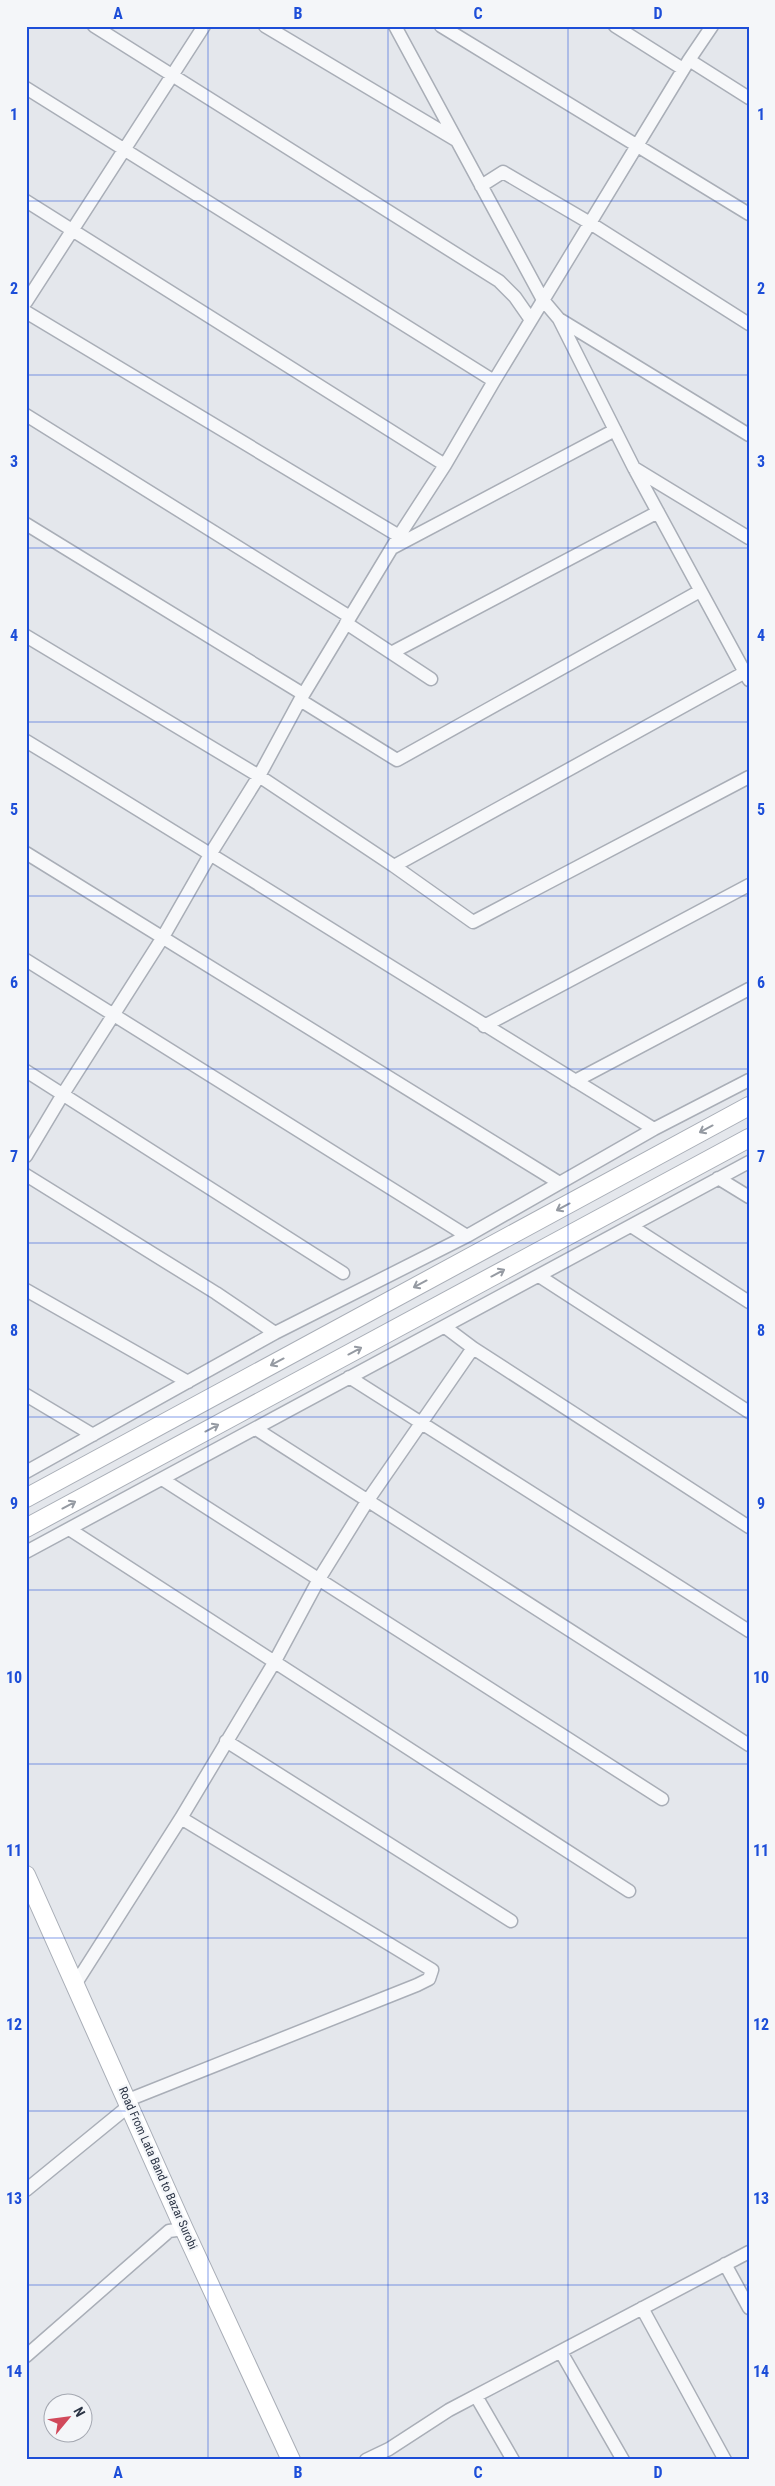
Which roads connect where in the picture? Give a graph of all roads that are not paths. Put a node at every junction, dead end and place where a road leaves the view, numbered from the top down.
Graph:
1 (94, 26) edge
2 (204, 26) edge
3 (264, 26) edge
4 (395, 26) edge
5 (441, 26) edge
6 (615, 26) edge
7 (709, 27) edge
8 (686, 64) junction
9 (172, 77) junction
10 (26, 88) edge
11 (749, 98) edge
12 (457, 141) junction
13 (637, 144) junction
14 (125, 150) junction
15 (481, 186) junction
16 (26, 201) edge
17 (749, 214) edge
18 (590, 222) junction
19 (73, 231) junction
20 (543, 300) junction
21 (26, 302) edge
22 (26, 312) edge
23 (559, 319) junction
24 (531, 320) junction
25 (749, 324) edge
26 (494, 381) junction
27 (26, 415) edge
28 (615, 430) junction
29 (749, 436) edge
30 (446, 465) junction
31 (634, 468) junction
32 (658, 512) junction
33 (26, 524) edge
34 (399, 536) junction
35 (749, 538) edge
36 (391, 549) junction
37 (700, 591) junction
38 (348, 620) junction
39 (26, 636) edge
40 (392, 652) junction
41 (747, 674) edge
42 (432, 679) dead end
43 (301, 697) junction
44 (26, 741) edge
45 (259, 776) junction
46 (749, 777) edge
47 (26, 853) edge
48 (211, 853) junction
49 (394, 866) junction
50 (749, 885) edge
51 (163, 937) junction
52 (26, 960) edge
53 (749, 989) edge
54 (114, 1015) junction
55 (484, 1026) junction
56 (26, 1071) edge
57 (749, 1080) edge
58 (575, 1081) junction
59 (63, 1094) junction
60 (749, 1106) edge
61 (654, 1129) junction
62 (749, 1138) edge
63 (26, 1156) edge
64 (749, 1162) edge
65 (26, 1175) edge
66 (718, 1178) junction
67 (558, 1182) junction
68 (749, 1197) edge
69 (631, 1226) junction
70 (467, 1236) junction
71 (343, 1273) dead end
72 (539, 1276) junction
73 (26, 1290) edge
74 (749, 1302) edge
75 (445, 1327) junction
76 (275, 1333) junction
77 (473, 1348) junction
78 (349, 1377) junction
79 (188, 1382) junction
80 (26, 1395) edge
81 (749, 1412) edge
82 (420, 1424) junction
83 (256, 1429) junction
84 (93, 1435) junction
85 (26, 1472) edge
86 (162, 1479) junction
87 (26, 1498) edge
88 (368, 1500) junction
89 (749, 1527) edge
90 (26, 1528) edge
91 (69, 1529) junction
92 (26, 1552) edge
93 (319, 1579) junction
94 (749, 1631) edge
95 (274, 1661) junction
96 (226, 1742) junction
97 (749, 1745) edge
98 (662, 1799) dead end
99 (180, 1818) junction
100 (26, 1875) edge
101 (629, 1891) dead end
102 (510, 1921) dead end
103 (76, 1983) junction
104 (129, 2102) junction
105 (27, 2187) edge
106 (184, 2229) junction
107 (749, 2252) edge
108 (725, 2264) junction
109 (642, 2308) junction
110 (749, 2308) edge
111 (562, 2352) junction
112 (26, 2356) edge
113 (476, 2396) junction
114 (291, 2460) edge
115 (366, 2460) edge
116 (513, 2460) edge
117 (624, 2460) edge
118 (725, 2460) edge

1 - 9 street
2 - 9 street
3 - 12 street
4 - 12 street
5 - 13 street
6 - 8 street
7 - 8 street
8 - 11 street
8 - 13 street
9 - 14 street
9 - 24 street
10 - 14 street
12 - 15 street
13 - 17 street
13 - 18 street
14 - 19 street
14 - 26 street
15 - 18 street
15 - 20 street
16 - 19 street
18 - 20 street
18 - 25 street
19 - 21 street
19 - 30 street
20 - 23 street
20 - 24 street
22 - 34 street
23 - 28 street
23 - 29 street
24 - 26 street
26 - 30 street
27 - 38 street
28 - 31 street
28 - 36 street
30 - 34 street
31 - 32 street
31 - 35 street
32 - 37 street
32 - 40 street
33 - 43 street
34 - 36 street
36 - 38 street
37 - 41 street
37 - 43 street
38 - 40 street
38 - 43 street
39 - 45 street
40 - 42 street
41 - 49 street
43 - 45 street
44 - 48 street
45 - 48 street
45 - 49 street
46 - 49 street
47 - 51 street
48 - 51 street
48 - 55 street
50 - 55 street
51 - 54 street
51 - 67 street
52 - 54 street
53 - 58 street
54 - 59 street
54 - 70 street
55 - 58 street
56 - 59 street
57 - 61 street
58 - 61 street
59 - 63 street
59 - 71 street
60 -> 87 street
61 - 67 street
90 -> 62 street
64 - 66 street
65 - 76 street
66 - 68 street
66 - 69 street
67 - 70 street
69 - 72 street
69 - 74 street
70 - 76 street
72 - 75 street
72 - 81 street
73 - 79 street
75 - 77 street
75 - 78 street
76 - 79 street
77 - 82 street
77 - 89 street
78 - 82 street
78 - 83 street
79 - 84 street
80 - 84 street
82 - 88 street
82 - 94 street
83 - 86 street
83 - 88 street
84 - 85 street
86 - 91 street
86 - 93 street
88 - 93 street
88 - 97 street
91 - 92 street
91 - 95 street
93 - 95 street
93 - 98 street
95 - 96 street
95 - 101 street
96 - 99 street
96 - 102 street
99 - 103 street
99 - 104 street
100 - 103 street, Road From Lata Band to Bazar Surobi
103 - 104 street, Road From Lata Band to Bazar Surobi
104 - 105 street
104 - 106 street, Road From Lata Band to Bazar Surobi
106 - 112 street
106 - 114 street, Road From Lata Band to Bazar Surobi
107 - 108 street
108 - 109 street
108 - 110 street
109 - 111 street
109 - 118 street
111 - 113 street
111 - 117 street
113 - 115 street
113 - 116 street

